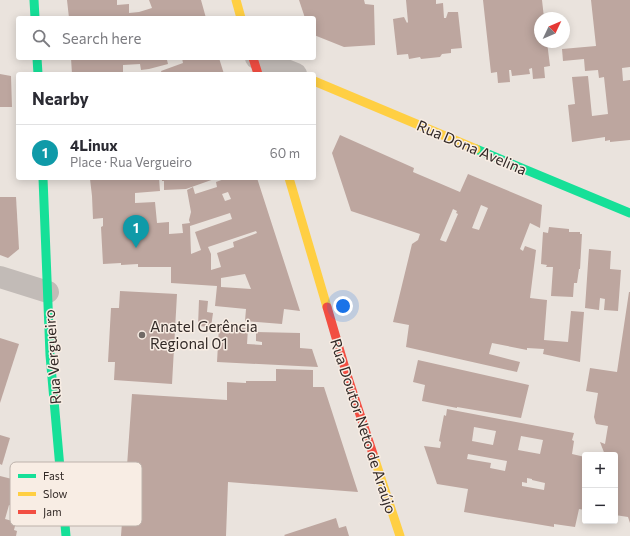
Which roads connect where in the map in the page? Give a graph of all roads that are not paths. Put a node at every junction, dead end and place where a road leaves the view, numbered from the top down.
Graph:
1 (34, 0) edge
2 (236, 0) edge
3 (35, 16) edge
4 (240, 16) edge
5 (37, 60) edge
6 (255, 60) edge
7 (260, 60) edge
8 (38, 72) edge
9 (258, 72) edge
10 (291, 72) edge
11 (316, 82) edge
12 (42, 180) edge
13 (290, 180) edge
14 (630, 213) edge
15 (0, 277) edge
16 (48, 292) junction
17 (59, 462) edge
18 (65, 526) edge
19 (66, 536) edge
20 (400, 536) edge

1 - 3 street
2 - 4 street
5 - 8 street
6 - 9 street
7 - 10 street
11 - 14 street, Rua Dona Avelina
12 - 16 street, Rua Vergueiro
13 - 20 street, Rua Doutor Neto de Araújo
15 - 16 street
16 - 17 street, Rua Vergueiro
18 - 19 street, Rua Vergueiro

